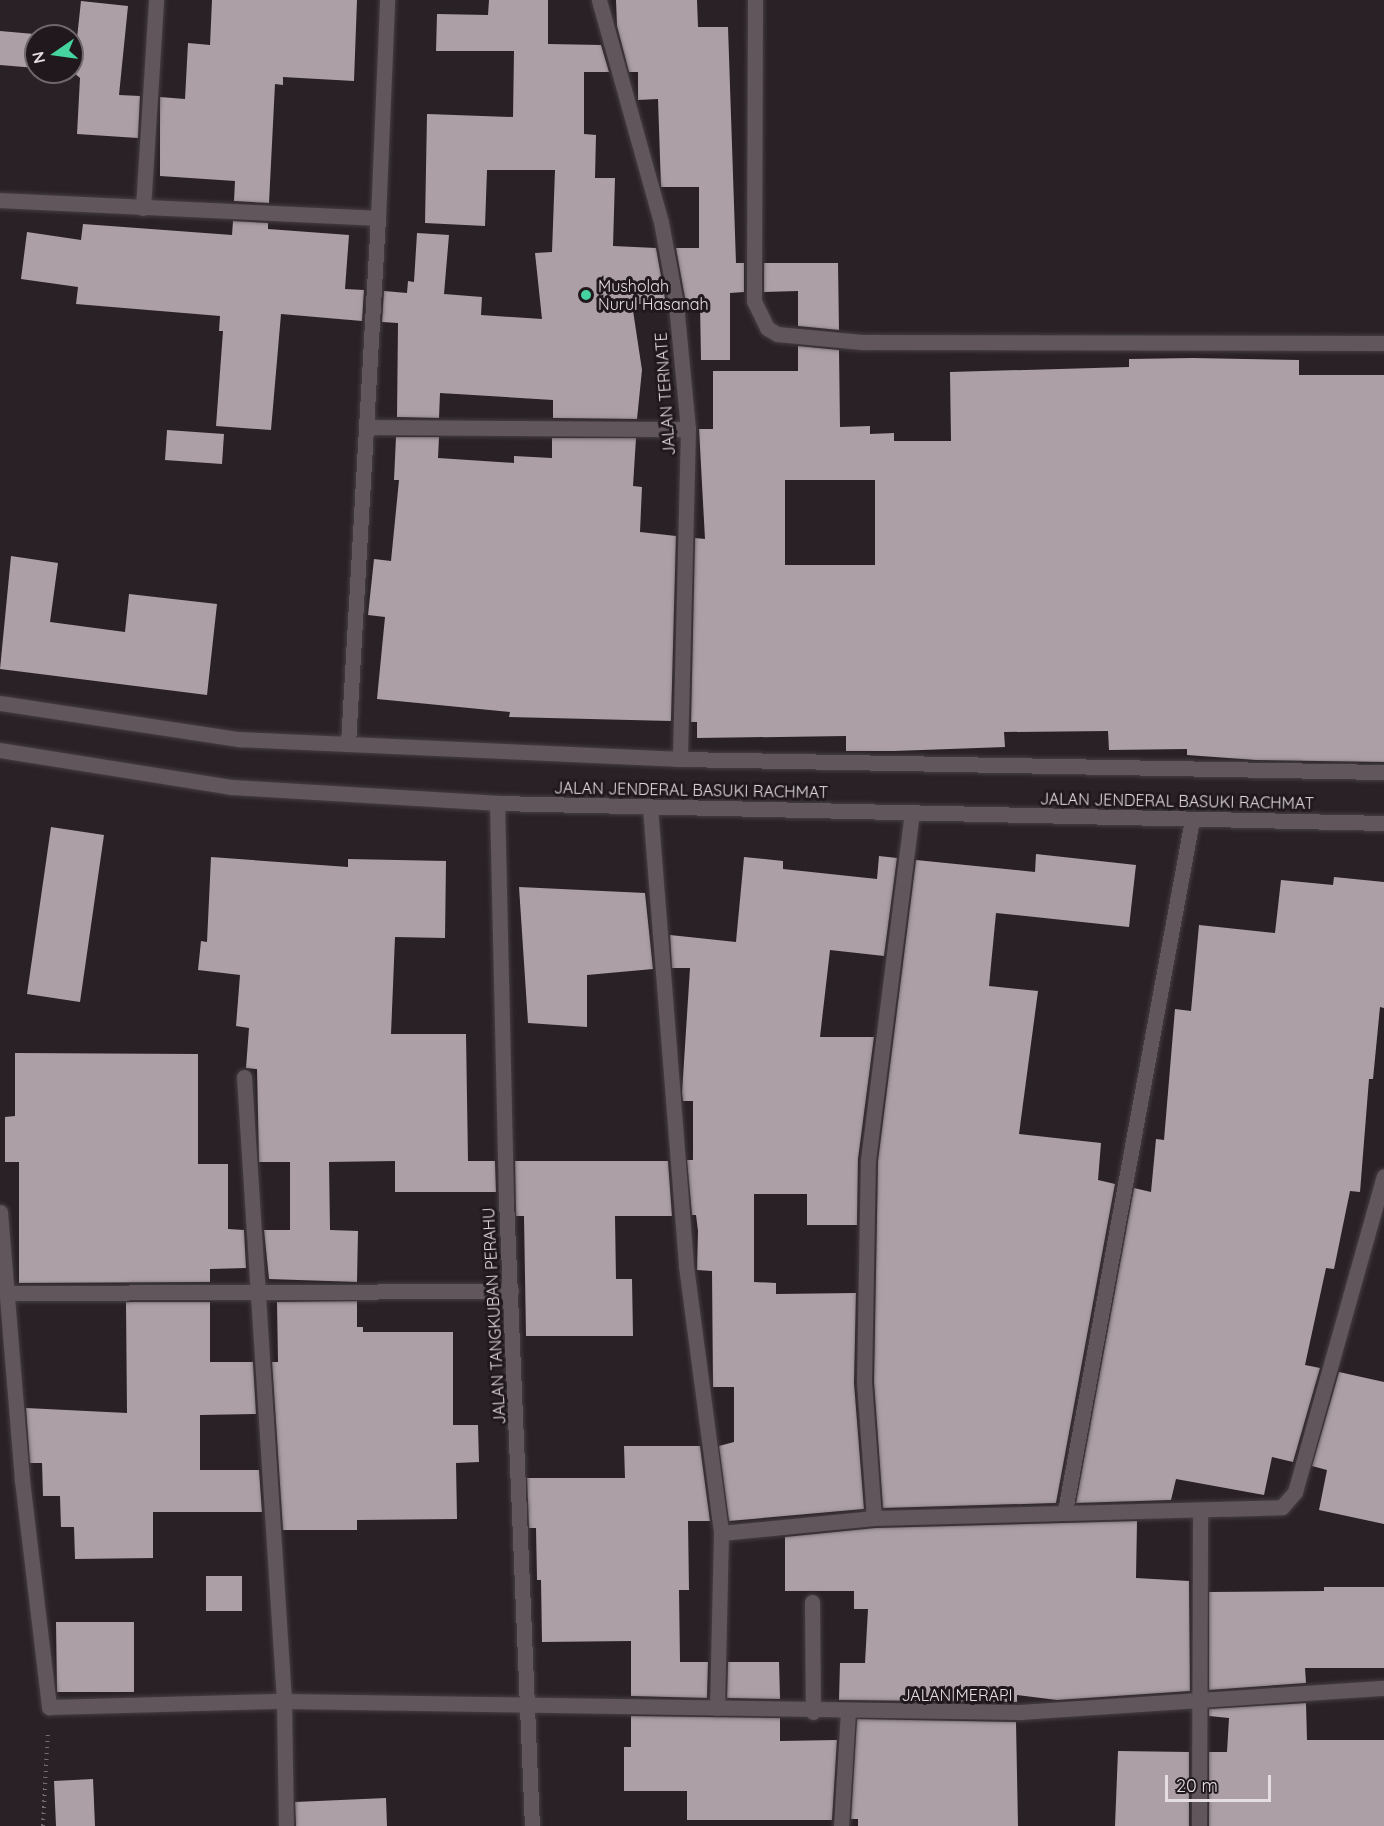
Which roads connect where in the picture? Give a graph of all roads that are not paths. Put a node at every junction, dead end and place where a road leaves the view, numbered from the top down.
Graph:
1 (156, 0) edge
2 (387, 0) edge
3 (599, 0) edge
4 (755, 0) edge
5 (0, 200) edge
6 (143, 208) junction
7 (378, 218) junction
8 (1384, 343) edge
9 (369, 427) junction
10 (688, 429) junction
11 (0, 703) edge
12 (348, 744) junction
13 (0, 750) edge
14 (680, 759) junction
15 (1384, 772) edge
16 (497, 803) junction
17 (650, 807) junction
18 (912, 814) junction
19 (1192, 820) junction
20 (1384, 823) edge
21 (244, 1077) dead end
22 (1384, 1176) edge
23 (0, 1212) edge
24 (258, 1290) junction
25 (511, 1291) junction
26 (7, 1293) junction
27 (1065, 1511) junction
28 (1200, 1512) junction
29 (874, 1518) junction
30 (721, 1533) junction
31 (812, 1602) dead end
32 (1384, 1688) edge
33 (284, 1701) junction
34 (1200, 1702) junction
35 (530, 1707) junction
36 (717, 1708) junction
37 (813, 1712) junction
38 (848, 1713) junction
39 (286, 1826) edge
40 (532, 1826) edge
41 (841, 1826) edge
42 (1200, 1826) edge

1 - 6 street
2 - 7 street
3 - 10 street, JALAN TERNATE
4 - 8 street
5 - 6 street
6 - 7 street
7 - 9 street
9 - 10 street
9 - 12 street
10 - 14 street, JALAN TERNATE
11 - 12 street, JALAN JENDERAL BASUKI RACHMAT
12 - 14 street, JALAN JENDERAL BASUKI RACHMAT
13 - 16 street, JALAN JENDERAL BASUKI RACHMAT
14 - 15 street, JALAN JENDERAL BASUKI RACHMAT
16 - 17 street, JALAN JENDERAL BASUKI RACHMAT
16 - 25 street, JALAN TANGKUBAN PERAHU
17 - 18 street, JALAN JENDERAL BASUKI RACHMAT
17 - 30 street
18 - 19 street, JALAN JENDERAL BASUKI RACHMAT
18 - 29 street
19 - 20 street, JALAN JENDERAL BASUKI RACHMAT
19 - 27 street
21 - 24 street
22 - 28 street
23 - 26 street
24 - 25 street
24 - 26 street
24 - 33 street
25 - 35 street, JALAN TANGKUBAN PERAHU
26 - 33 street, JALAN MERAPI
27 - 28 street
27 - 29 street
28 - 34 street
29 - 30 street
30 - 36 street
31 - 37 street
32 - 34 street, JALAN MERAPI
33 - 35 street, JALAN MERAPI
33 - 39 street
34 - 38 street, JALAN MERAPI
34 - 42 street
35 - 36 street, JALAN MERAPI
35 - 40 street, JALAN TANGKUBAN PERAHU
36 - 37 street, JALAN MERAPI
37 - 38 street, JALAN MERAPI
38 - 41 street

